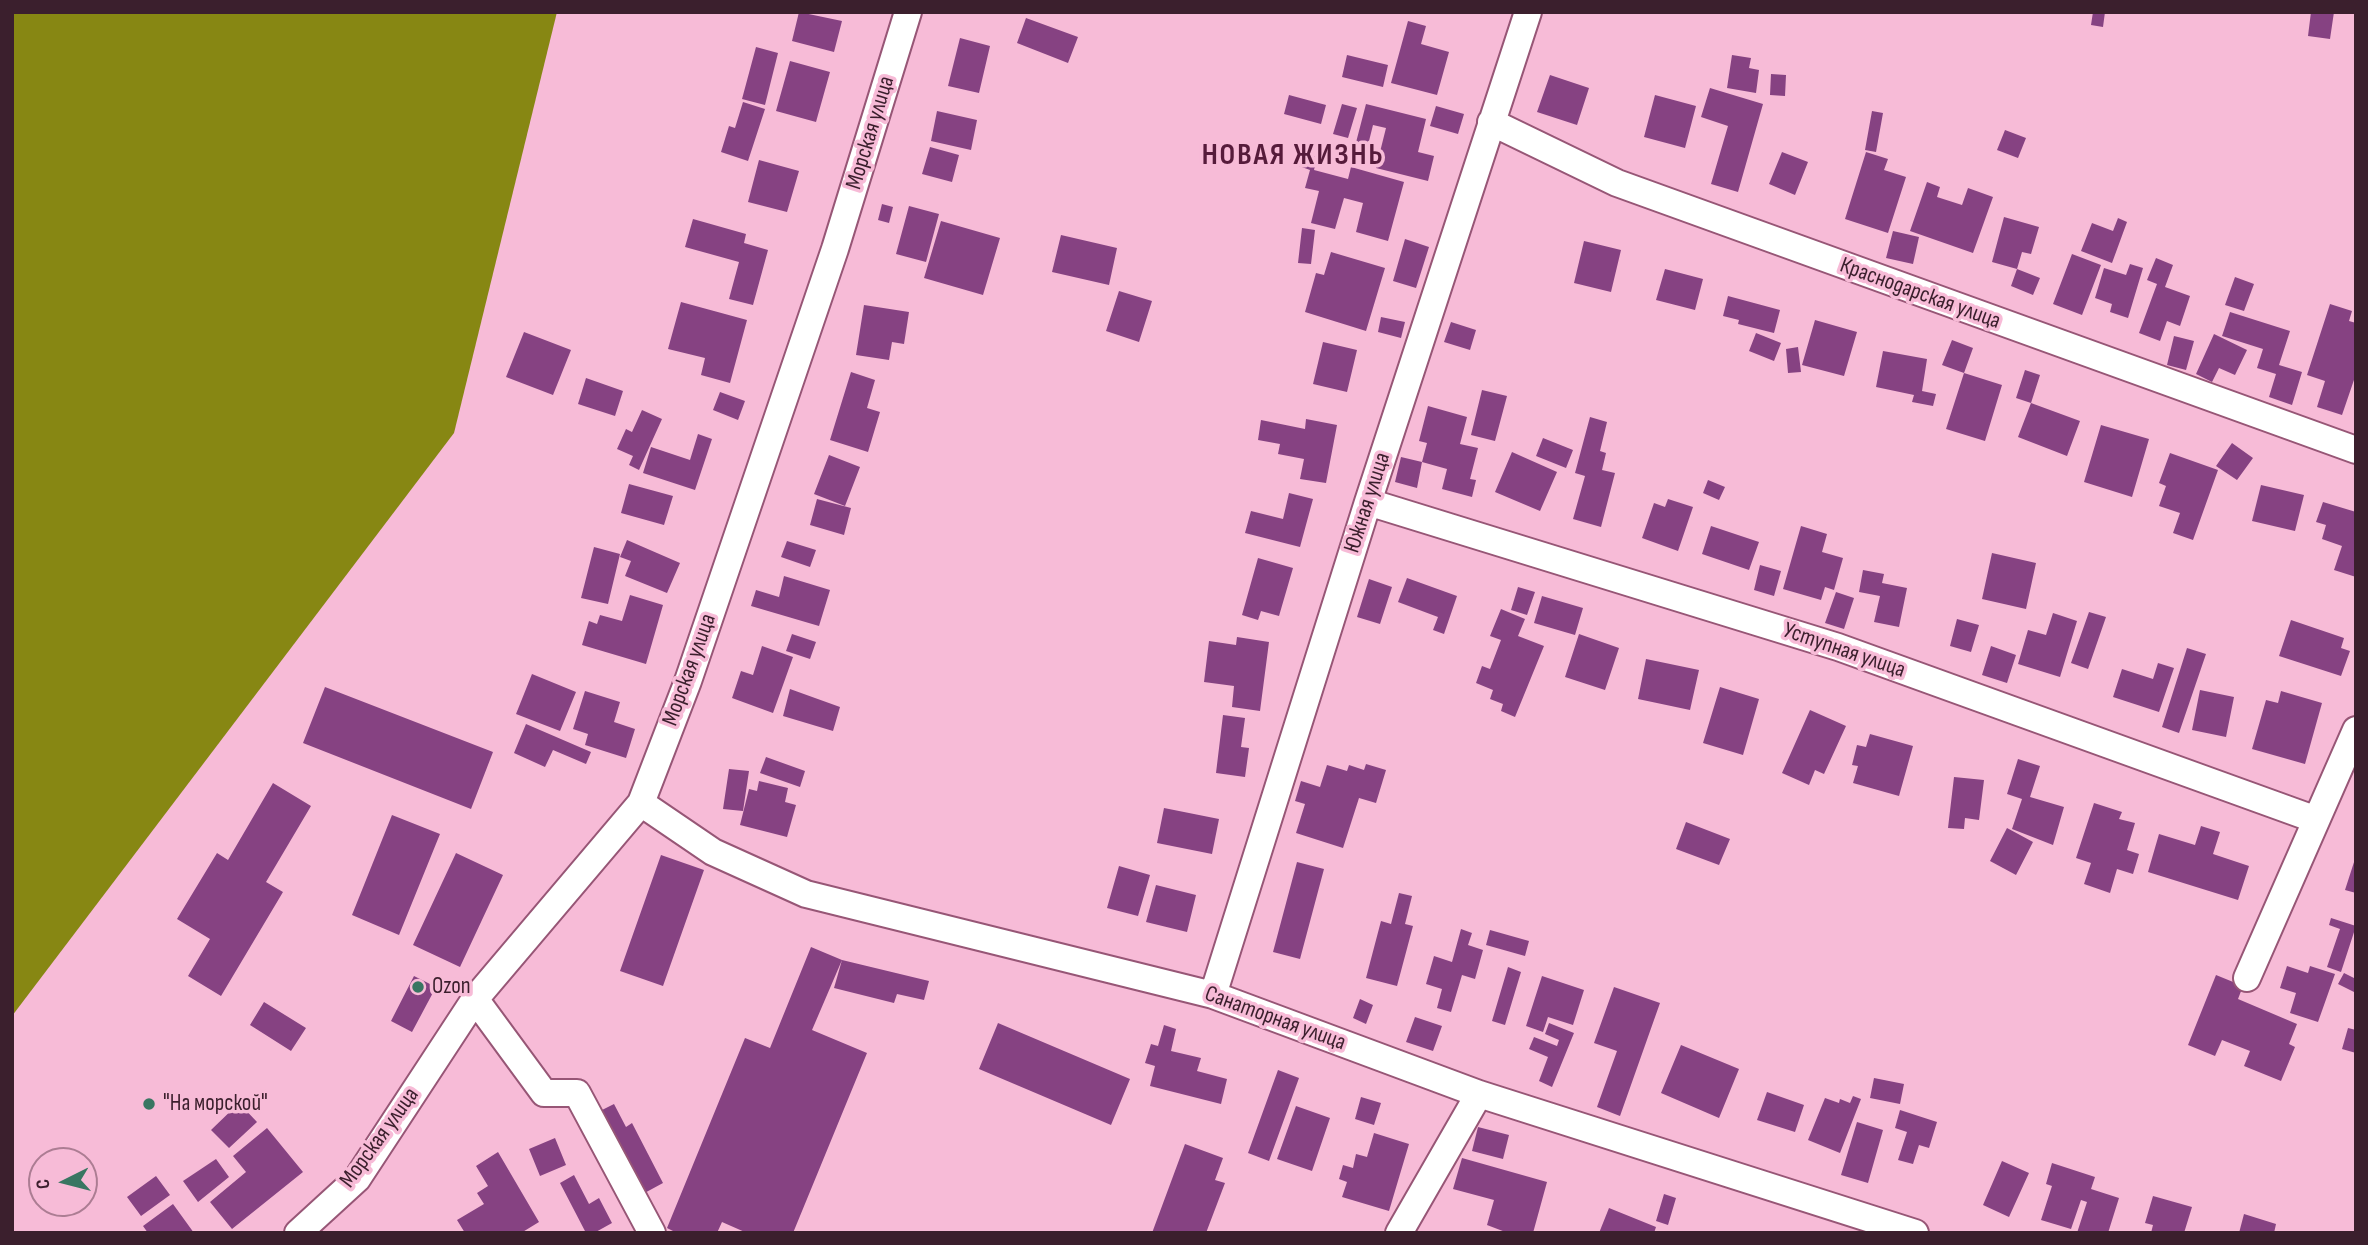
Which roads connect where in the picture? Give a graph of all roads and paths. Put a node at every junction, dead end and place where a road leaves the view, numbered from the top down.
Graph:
1 (908, 12) edge
2 (1528, 12) edge
3 (1491, 122) junction
4 (2356, 450) edge
5 (1368, 502) junction
6 (2356, 730) edge
7 (641, 803) junction
8 (2314, 819) junction
9 (2247, 978) dead end
10 (1213, 995) junction
11 (475, 999) junction
12 (1479, 1094) junction
13 (299, 1233) edge
14 (652, 1233) edge
15 (1399, 1233) edge
16 (1915, 1233) edge

1 - 7 street, Морская улица
2 - 3 street, Южная улица
3 - 4 street, Краснодарская улица
3 - 5 street, Южная улица
5 - 8 street, Уступная улица
5 - 10 street, Южная улица
6 - 8 street
7 - 10 street, Санаторная улица
7 - 11 street, Морская улица
8 - 9 street
10 - 12 street, Санаторная улица
11 - 13 street, Морская улица
11 - 14 street
12 - 15 street
12 - 16 street, Санаторная улица

